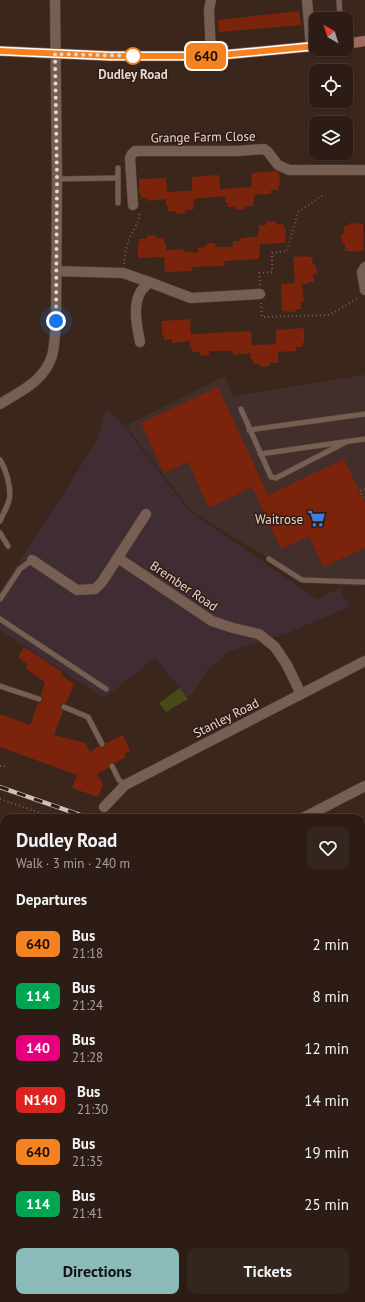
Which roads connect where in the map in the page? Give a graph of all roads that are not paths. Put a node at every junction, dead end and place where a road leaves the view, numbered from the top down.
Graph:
1 (55, 0) edge
2 (211, 0) edge
3 (307, 0) edge
4 (339, 0) edge
5 (340, 12) edge
6 (309, 13) edge
7 (365, 41) edge
8 (353, 43) edge
9 (309, 46) edge
10 (0, 51) edge
11 (55, 54) junction
12 (211, 56) junction
13 (118, 168) dead end
14 (365, 170) edge
15 (117, 178) junction
16 (57, 179) junction
17 (118, 203) dead end
18 (133, 204) road end
19 (365, 266) edge
20 (56, 272) junction
21 (149, 282) junction
22 (260, 294) road end
23 (362, 294) edge
24 (140, 342) dead end
25 (0, 404) edge
26 (241, 409) dead end
27 (365, 414) edge
28 (249, 430) junction
29 (365, 439) edge
30 (346, 442) junction
31 (260, 454) junction
32 (0, 460) edge
33 (146, 514) dead end
34 (0, 521) edge
35 (0, 533) edge
36 (8, 546) dead end
37 (118, 558) junction
38 (269, 559) dead end
39 (32, 560) joint
40 (365, 582) edge
41 (0, 599) edge
42 (0, 619) edge
43 (365, 661) edge
44 (0, 686) edge
45 (106, 689) dead end
46 (300, 694) junction
47 (39, 699) dead end
48 (64, 707) dead end
49 (102, 744) dead end
50 (112, 766) dead end
51 (124, 785) junction
52 (365, 786) edge
53 (104, 807) dead end
54 (311, 814) edge

1 - 11 street
2 - 12 street
3 - 6 street
4 - 5 lane
7 - 8 street
9 - 12 street
10 - 11 street
11 - 12 street
11 - 16 street
13 - 15 lane
14 - 18 street, Grange Farm Close
15 - 16 lane
15 - 17 lane
16 - 20 street
19 - 23 street
20 - 21 street
20 - 25 street
21 - 22 street
21 - 24 street
26 - 28 lane
27 - 28 lane
28 - 31 lane
29 - 30 lane
30 - 31 lane
30 - 31 lane
32 - 34 lane
33 - 37 street
35 - 36 lane
37 - 39 street
37 - 46 street, Brember Road
38 - 40 lane
39 - 41 lane
42 - 45 lane
43 - 46 street, Stanley Road
44 - 47 lane
46 - 51 street, Stanley Road
48 - 49 lane
50 - 51 lane
51 - 53 street, Stanley Road
52 - 54 street

